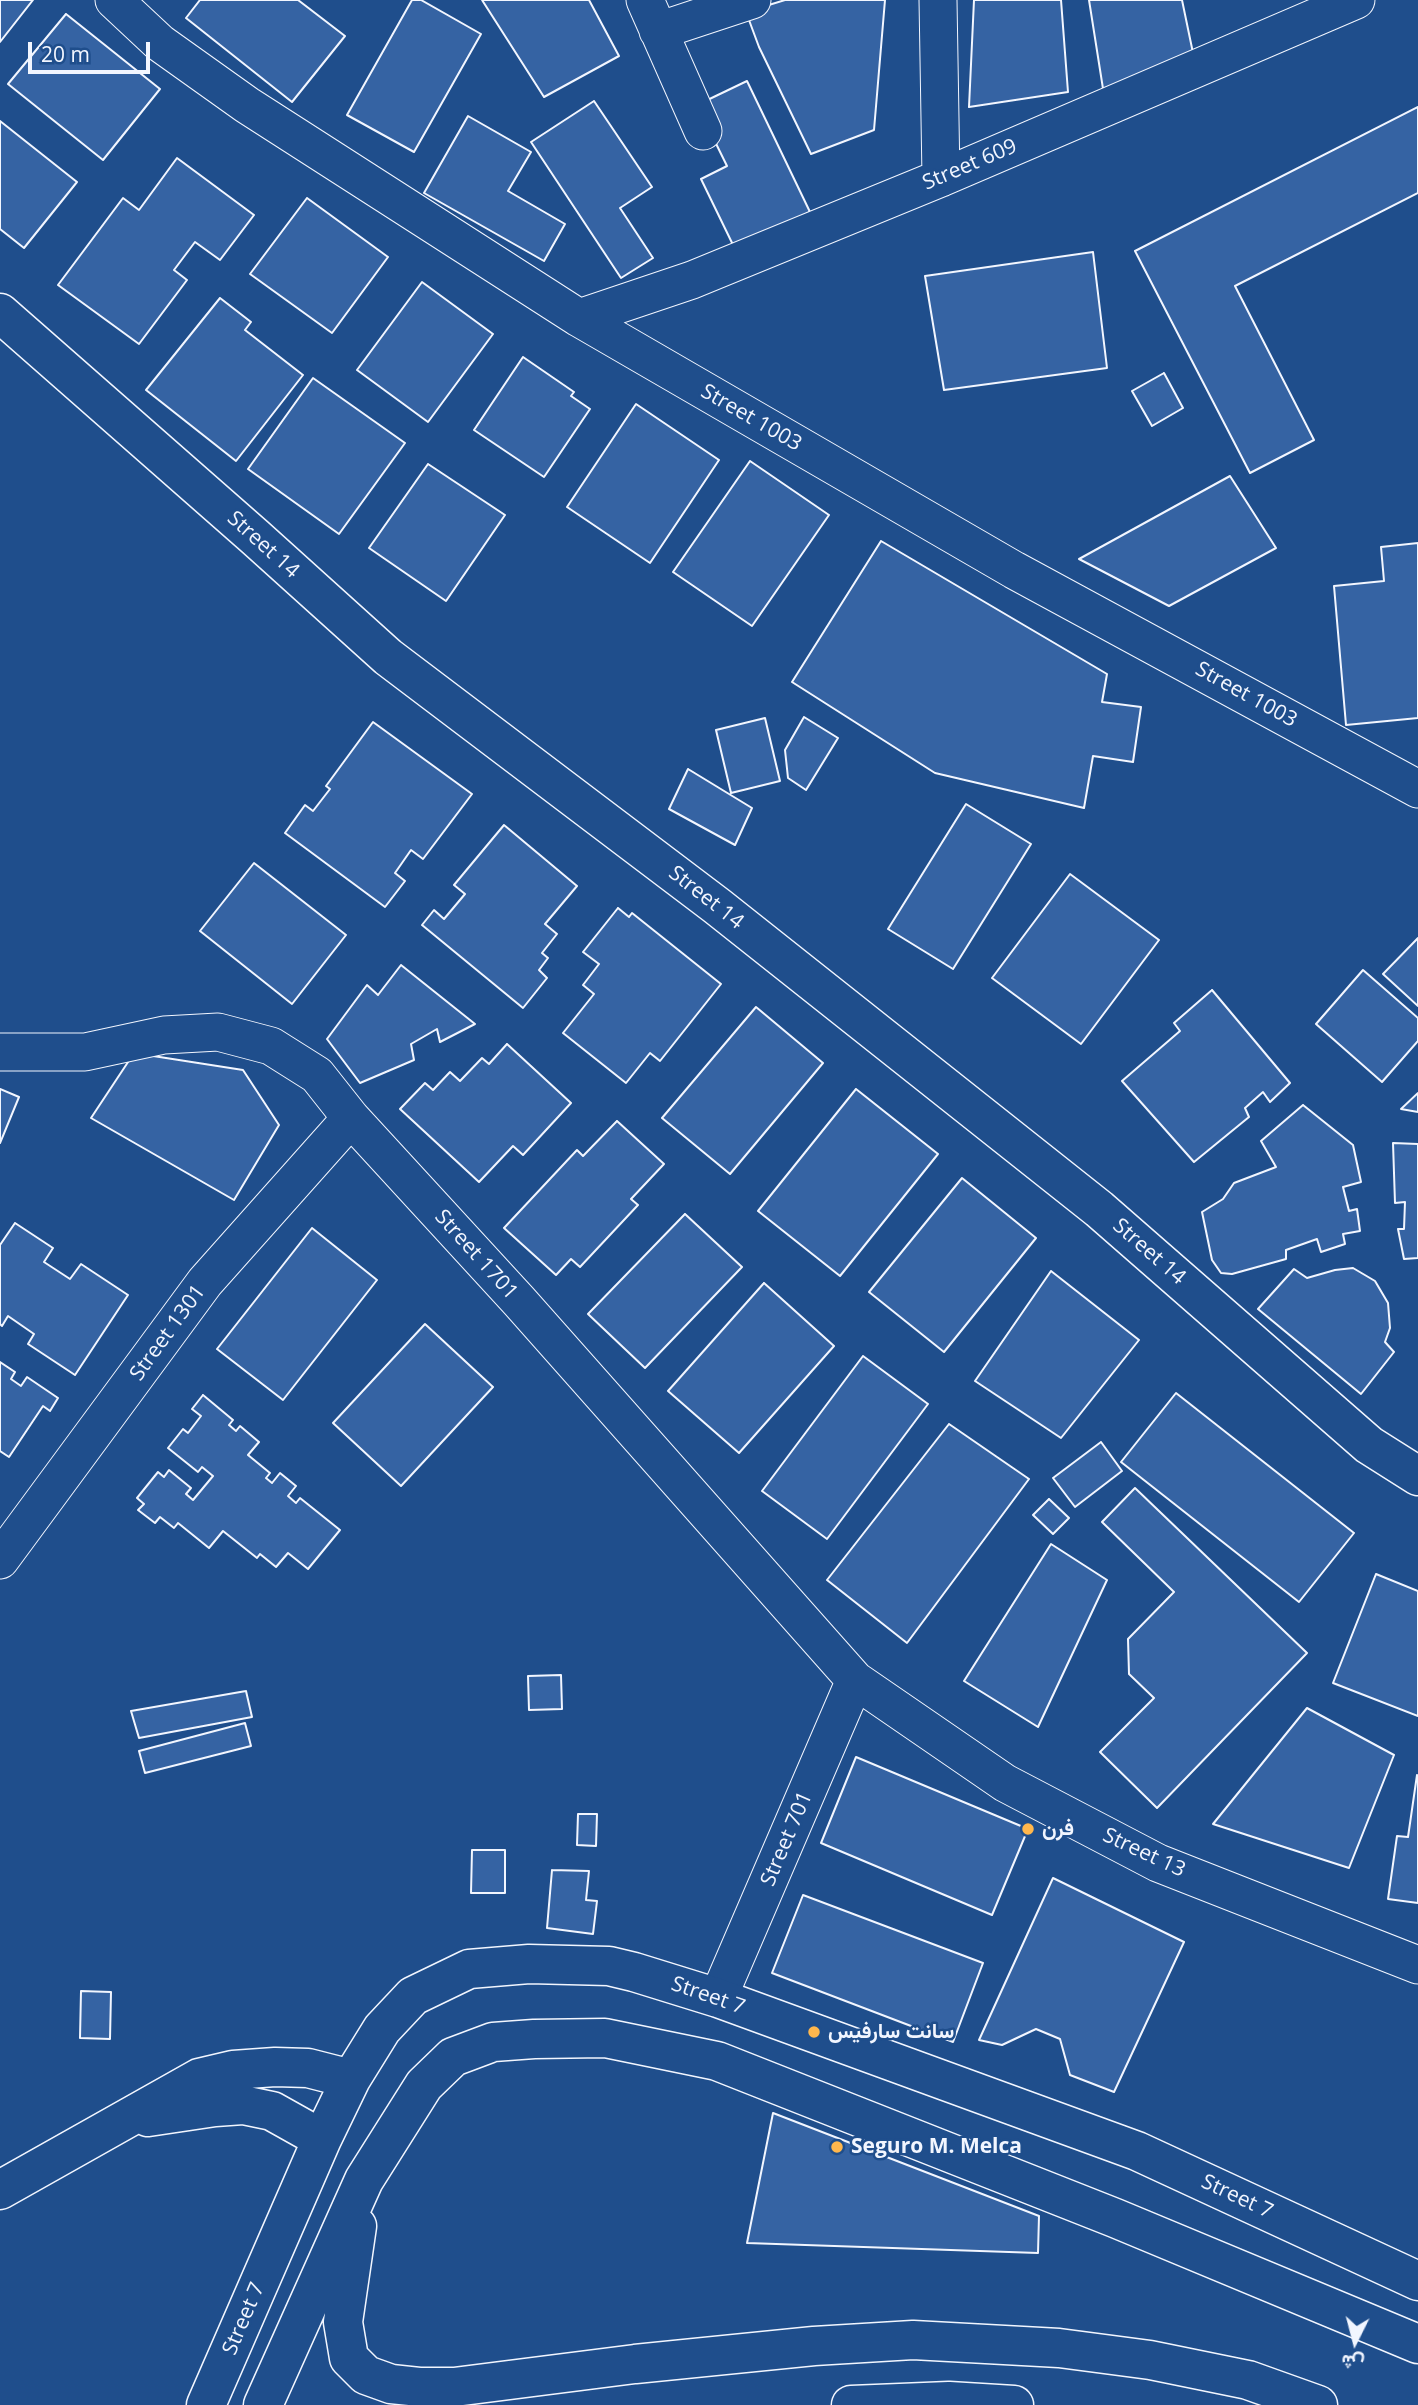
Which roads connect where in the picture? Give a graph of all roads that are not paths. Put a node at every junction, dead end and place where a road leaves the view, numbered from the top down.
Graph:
1 (114, 0) edge
2 (752, 0) edge
3 (938, 0) edge
4 (1356, 0) edge
5 (652, 16) edge
6 (703, 131) dead end
7 (941, 178) junction
8 (0, 313) edge
9 (579, 318) junction
10 (1418, 789) edge
11 (0, 1052) edge
12 (351, 1118) junction
13 (1418, 1476) edge
14 (0, 1560) edge
15 (855, 1680) junction
16 (1418, 1965) edge
17 (718, 1998) junction
18 (351, 2079) junction
19 (125, 2121) junction
20 (322, 2139) junction
21 (364, 2180) junction
22 (0, 2190) edge
23 (1418, 2281) edge
24 (1418, 2344) edge
25 (206, 2405) edge
26 (263, 2405) edge
27 (851, 2405) edge
28 (1014, 2405) edge
29 (1318, 2405) edge

1 - 9 street, Street 1003
2 - 5 street
3 - 7 street
4 - 7 street, Street 609
5 - 6 street
7 - 9 street, Street 609
8 - 13 street, Street 14
9 - 10 street, Street 1003
11 - 12 street, Street 1701
12 - 14 street, Street 1301
12 - 15 street, Street 1701
15 - 16 street, Street 13
15 - 17 street, Street 701
17 - 18 street, Street 7
17 - 23 street, Street 7
18 - 19 street
18 - 20 street, Street 7
19 - 20 street
19 - 22 street
20 - 25 street, Street 7
21 - 24 street
21 - 26 street
21 - 29 street
27 - 28 street

